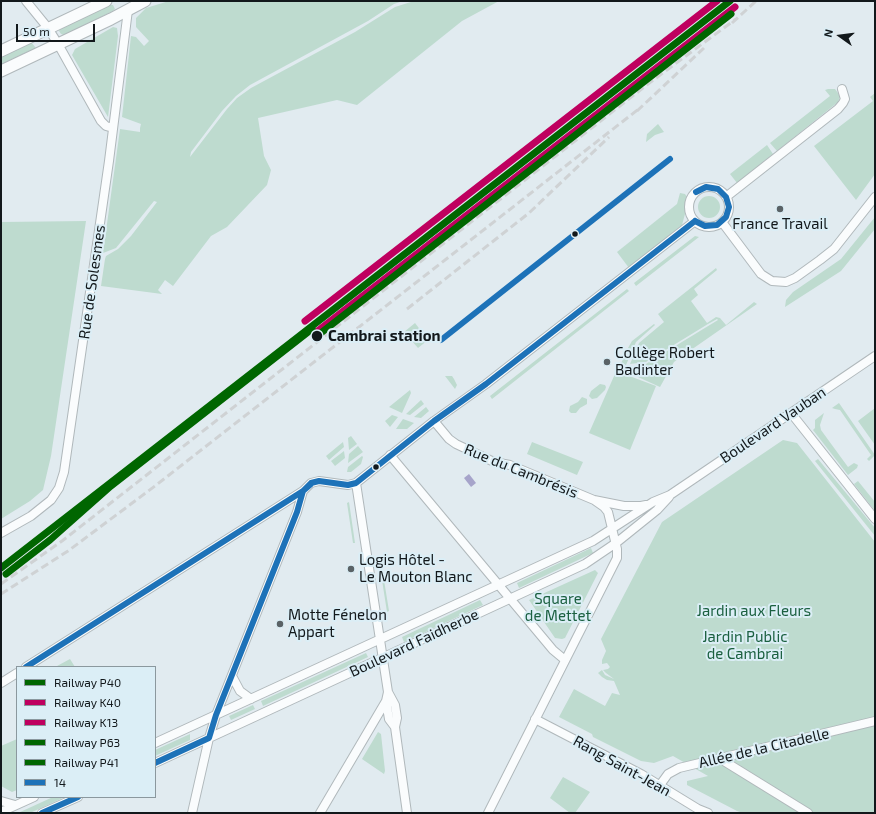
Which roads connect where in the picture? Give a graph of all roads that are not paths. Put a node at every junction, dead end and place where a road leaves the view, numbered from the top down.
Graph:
1 (26, 1) edge
2 (106, 1) edge
3 (145, 1) edge
4 (128, 6) edge
5 (48, 28) junction
6 (58, 44) junction
7 (1, 51) edge
8 (1, 71) edge
9 (842, 89) dead end
10 (114, 128) junction
11 (726, 197) junction
12 (875, 197) edge
13 (695, 221) junction
14 (722, 222) junction
15 (875, 356) edge
16 (791, 413) junction
17 (434, 421) junction
18 (390, 455) junction
19 (356, 483) junction
20 (303, 491) junction
21 (670, 495) junction
22 (594, 500) junction
23 (652, 502) junction
24 (875, 519) edge
25 (612, 529) junction
26 (1, 533) edge
27 (616, 543) junction
28 (498, 585) junction
29 (509, 598) junction
30 (380, 640) junction
31 (383, 658) junction
32 (565, 660) junction
33 (28, 666) edge
34 (16, 674) edge
35 (232, 676) junction
36 (1, 683) edge
37 (388, 692) junction
38 (251, 699) junction
39 (386, 701) junction
40 (216, 715) junction
41 (535, 719) junction
42 (875, 721) edge
43 (395, 728) junction
44 (209, 738) junction
45 (156, 743) edge
46 (719, 758) junction
47 (156, 763) edge
48 (660, 785) junction
49 (32, 798) edge
50 (76, 798) edge
51 (1, 801) edge
52 (15, 805) junction
53 (1, 812) edge
54 (42, 813) edge
55 (192, 813) edge
56 (320, 813) edge
57 (407, 813) edge
58 (488, 813) edge
59 (708, 813) edge
60 (808, 813) edge

1 - 5 street
2 - 5 main road
3 - 4 main road
4 - 6 main road
4 - 10 street, Rue de Solesmes
5 - 6 street
5 - 7 main road
6 - 8 main road
6 - 10 street
9 - 11 street
10 - 26 street, Rue de Solesmes
11 - 13 street
11 - 14 street
12 - 14 street
13 - 14 street
13 - 17 street
15 - 16 street, Boulevard Vauban
16 - 21 street, Boulevard Vauban
16 - 24 street
17 - 18 street
17 - 22 street, Rue du Cambrésis
18 - 19 street
18 - 28 street
19 - 20 street
19 - 30 street
20 - 33 street
20 - 35 street
21 - 23 street, Boulevard Vauban
21 - 27 street, Boulevard Vauban
22 - 23 street, Rue du Cambrésis
22 - 25 street, Rue du Cambrésis
23 - 25 street, Boulevard Vauban
25 - 27 street, Rue du Cambrésis
25 - 28 street, Boulevard Faidherbe
27 - 29 street, Boulevard Faidherbe
27 - 32 street, Rue du Cambrésis
28 - 29 street
28 - 30 street, Boulevard Faidherbe
29 - 31 street, Boulevard Faidherbe
29 - 32 street
30 - 31 street
30 - 38 street, Boulevard Faidherbe
31 - 37 street
31 - 44 street, Boulevard Faidherbe
32 - 41 street, Rue du Cambrésis
34 - 36 street
35 - 38 street
35 - 40 street
37 - 39 street
37 - 43 street
38 - 40 street, Boulevard Faidherbe
39 - 43 street
39 - 56 street
40 - 44 street
40 - 45 street, Boulevard Faidherbe
41 - 48 street, Rang Saint-Jean
41 - 58 street, Rue du Cambrésis
42 - 46 street, Allée de la Citadelle
43 - 57 street
44 - 47 street, Boulevard Faidherbe
44 - 55 street
46 - 48 street, Allée de la Citadelle
46 - 60 street
48 - 59 street, Rang Saint-Jean
49 - 52 street
50 - 54 street
51 - 52 street
52 - 53 street

